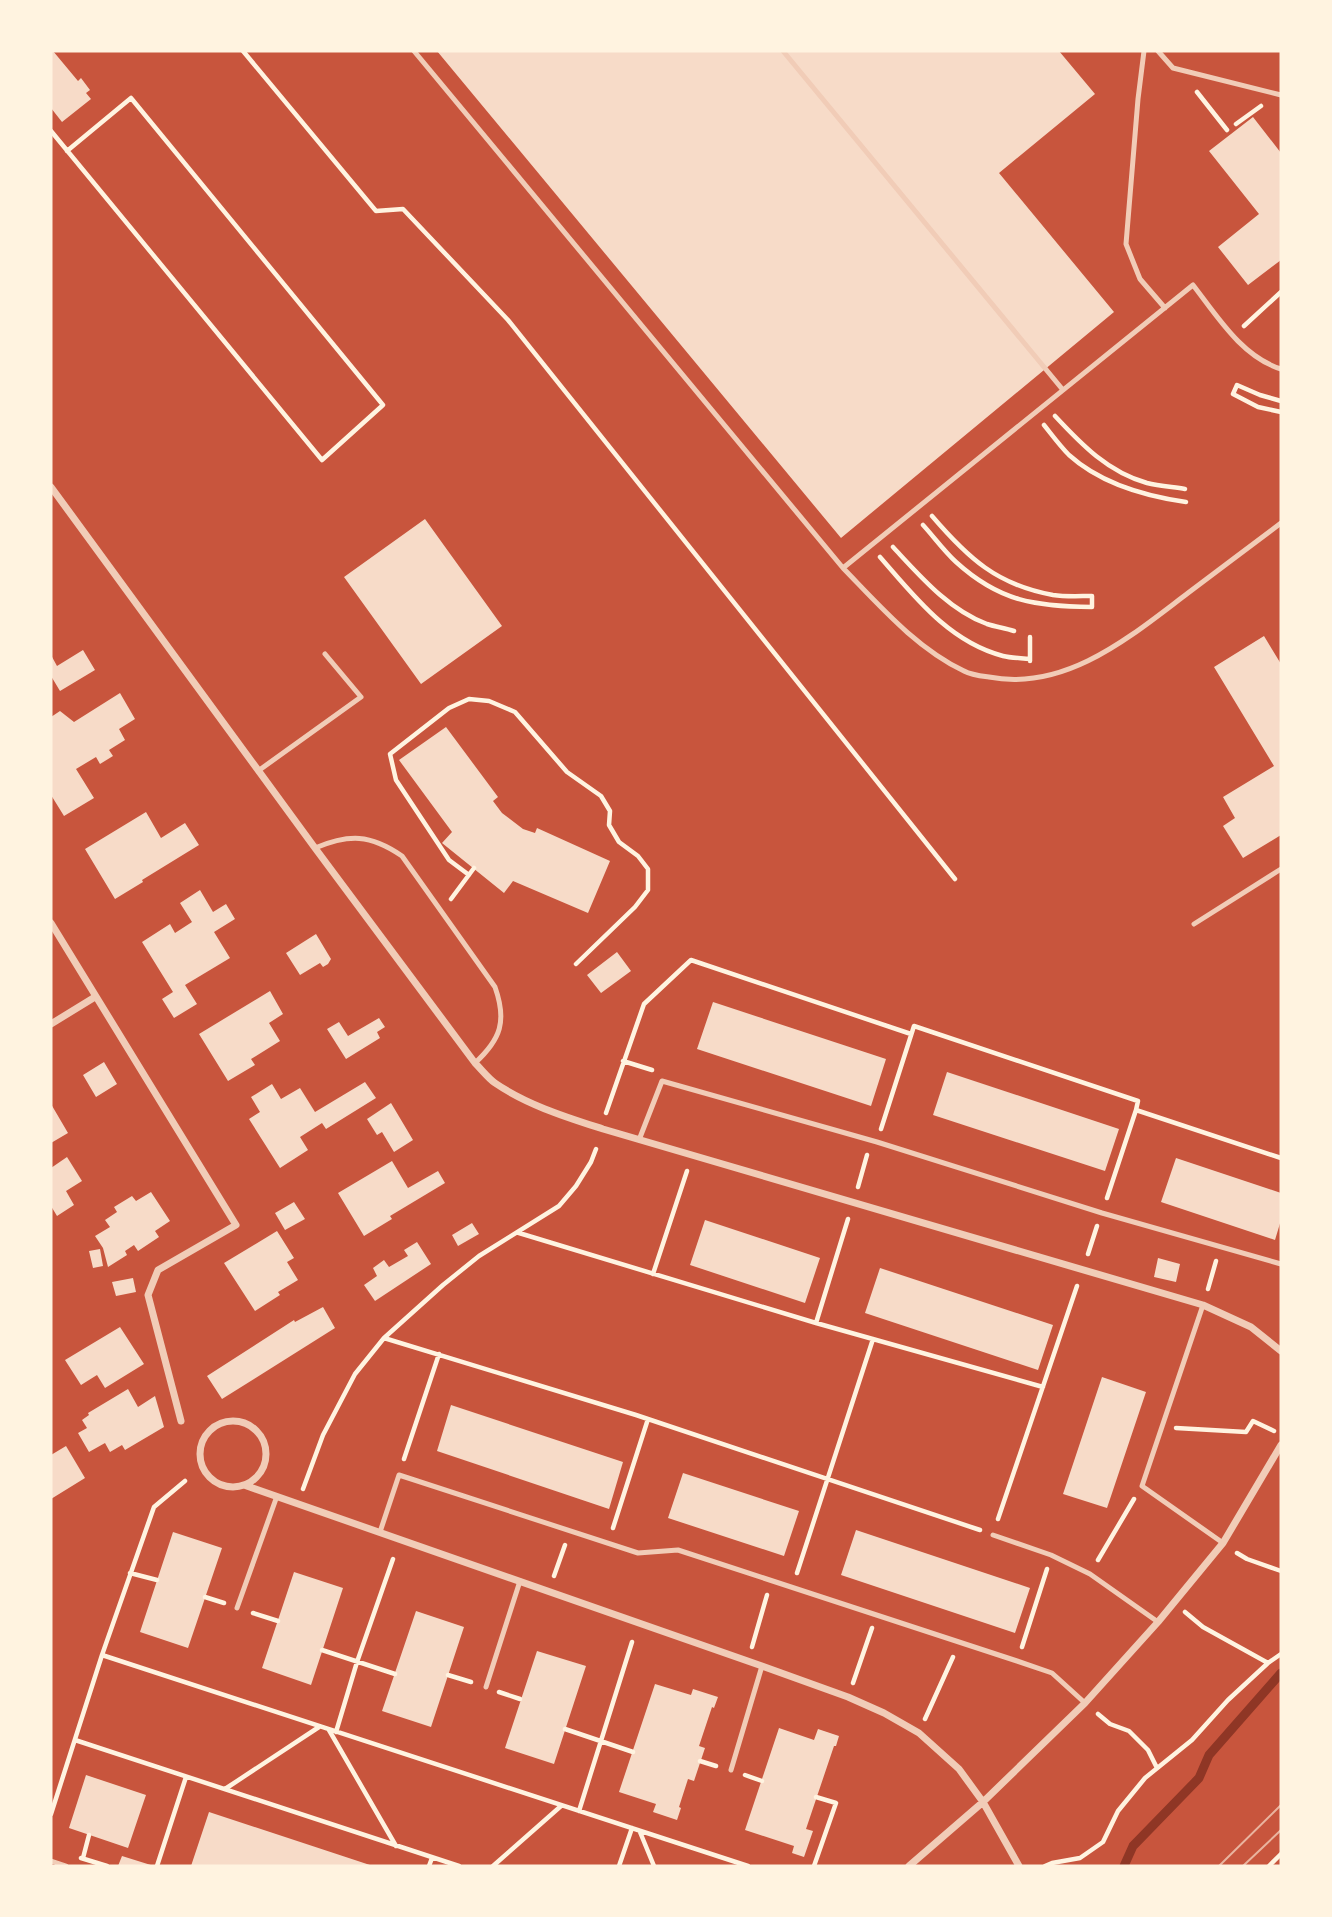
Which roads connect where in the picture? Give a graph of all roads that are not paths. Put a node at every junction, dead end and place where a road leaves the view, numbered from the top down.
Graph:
1 (414, 51) edge
2 (783, 51) edge
3 (1144, 51) edge
4 (1158, 51) edge
5 (1281, 94) edge
6 (1165, 308) junction
7 (1281, 369) edge
8 (1063, 390) junction
9 (51, 487) edge
10 (1281, 523) edge
11 (843, 568) junction
12 (325, 654) dead end
13 (258, 771) junction
14 (314, 848) junction
15 (1281, 869) edge
16 (51, 923) edge
17 (1194, 924) dead end
18 (96, 996) junction
19 (51, 1024) edge
20 (475, 1063) junction
21 (639, 1140) junction
22 (1281, 1265) edge
23 (1203, 1305) junction
24 (1281, 1351) edge
25 (181, 1421) dead end
26 (1281, 1445) edge
27 (244, 1485) junction
28 (277, 1496) junction
29 (380, 1532) junction
30 (993, 1535) road end
31 (1223, 1543) junction
32 (520, 1581) junction
33 (237, 1608) road end
34 (1158, 1622) junction
35 (762, 1666) junction
36 (486, 1687) road end
37 (1085, 1703) junction
38 (731, 1770) dead end
39 (982, 1802) junction
40 (51, 1861) edge
41 (66, 1866) edge
42 (909, 1866) edge
43 (1019, 1866) edge

1 - 11 lane
2 - 8 lane
3 - 6 lane
4 - 5 lane
6 - 7 lane
6 - 8 lane
8 - 11 lane
9 - 13 street
10 - 11 lane
12 - 13 lane
13 - 14 street
14 - 20 street
14 - 20 lane
15 - 17 lane
16 - 18 street
18 - 19 street
18 - 25 street
20 - 21 street
21 - 22 lane
21 - 23 street
23 - 24 street
23 - 31 lane
26 - 31 street
27 - 27 street
27 - 28 street
28 - 29 street
28 - 33 lane
29 - 32 street
29 - 37 lane
30 - 34 lane
31 - 34 street
32 - 35 street
32 - 36 lane
34 - 37 street
35 - 38 lane
35 - 39 street
37 - 39 street
39 - 42 street
39 - 43 street
40 - 41 lane

